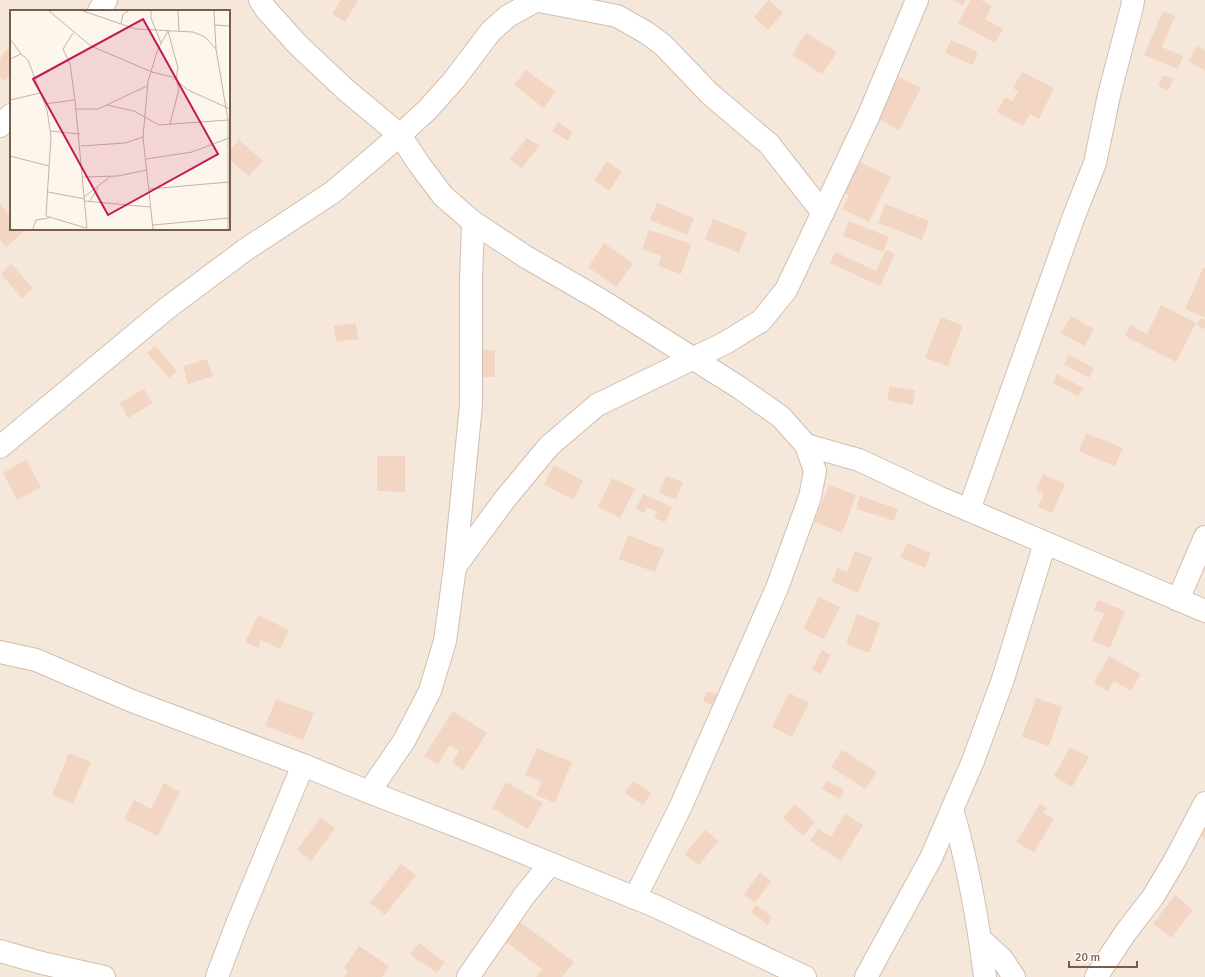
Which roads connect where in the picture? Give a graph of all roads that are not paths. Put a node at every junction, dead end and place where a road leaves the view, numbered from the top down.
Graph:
1 (106, 0) edge
2 (260, 0) edge
3 (536, 0) edge
4 (917, 0) edge
5 (1132, 0) edge
6 (100, 10) edge
7 (10, 116) edge
8 (0, 126) edge
9 (400, 135) junction
10 (823, 213) junction
11 (473, 222) junction
12 (691, 358) junction
13 (806, 445) junction
14 (0, 447) edge
15 (969, 510) junction
16 (1205, 537) edge
17 (1045, 543) junction
18 (455, 567) junction
19 (1178, 600) junction
20 (1205, 612) edge
21 (0, 652) edge
22 (303, 765) junction
23 (369, 792) junction
24 (1205, 803) edge
25 (952, 809) junction
26 (550, 864) junction
27 (635, 898) junction
28 (981, 940) junction
29 (0, 951) edge
30 (104, 977) edge
31 (217, 977) edge
32 (468, 977) edge
33 (805, 977) edge
34 (866, 977) edge
35 (985, 977) edge
36 (1014, 977) edge
37 (1096, 977) edge

1 - 6 street
2 - 9 street
3 - 9 street
3 - 10 street
4 - 10 street
5 - 15 street
7 - 8 street
9 - 11 street
9 - 14 street
10 - 12 street
11 - 12 street
11 - 18 street
12 - 13 street
12 - 18 street
13 - 15 street
13 - 27 street
15 - 17 street
16 - 19 street
17 - 19 street
17 - 25 street
18 - 23 street
19 - 20 street
21 - 22 street
22 - 23 street
22 - 31 street
23 - 26 street
24 - 37 street
25 - 28 street
25 - 34 street
26 - 27 street
26 - 32 street
27 - 33 street
28 - 35 street
28 - 36 street
29 - 30 street

